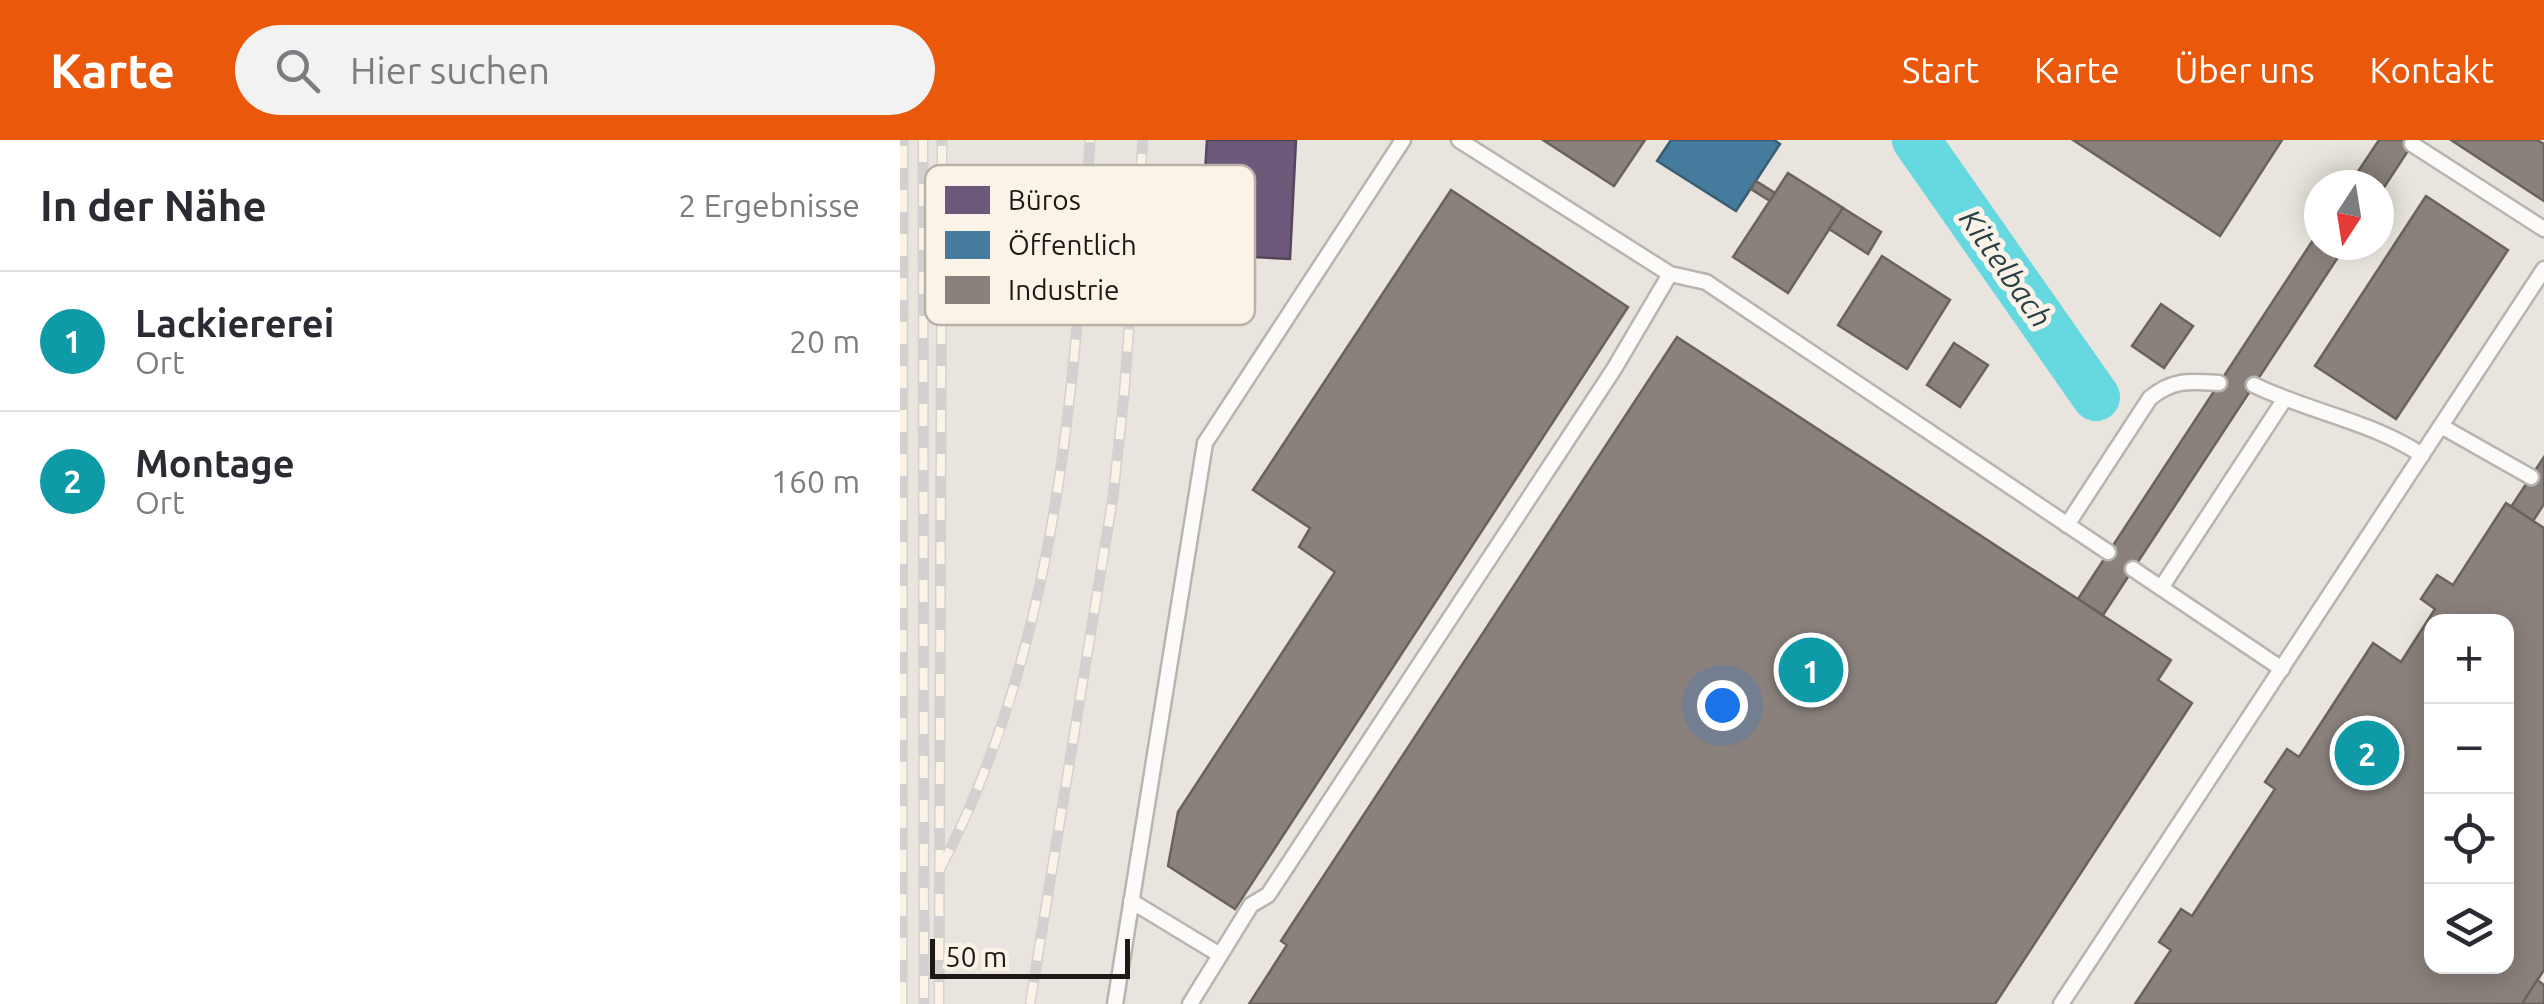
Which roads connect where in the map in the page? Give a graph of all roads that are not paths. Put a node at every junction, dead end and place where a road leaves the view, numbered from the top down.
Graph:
1 (1403, 140) edge
2 (1459, 140) edge
3 (2412, 144) dead end
4 (2544, 229) edge
5 (2544, 269) edge
6 (1670, 274) junction
7 (2219, 383) dead end
8 (2254, 385) dead end
9 (2284, 400) junction
10 (2441, 426) junction
11 (2422, 454) junction
12 (2531, 477) dead end
13 (2067, 525) junction
14 (2108, 552) dead end
15 (2133, 569) dead end
16 (2161, 588) junction
17 (2282, 669) junction
18 (1131, 901) junction
19 (1220, 955) junction
20 (1115, 1004) edge
21 (1190, 1004) edge
22 (2062, 1004) edge

1 - 18 lane
2 - 6 lane
3 - 4 lane
5 - 10 lane
6 - 13 lane
6 - 19 lane
7 - 13 lane
8 - 9 lane
9 - 11 lane
9 - 16 lane
10 - 11 lane
10 - 12 lane
11 - 17 lane
13 - 14 lane
15 - 16 lane
16 - 17 lane
17 - 22 lane
18 - 19 lane
18 - 20 lane
19 - 21 lane

